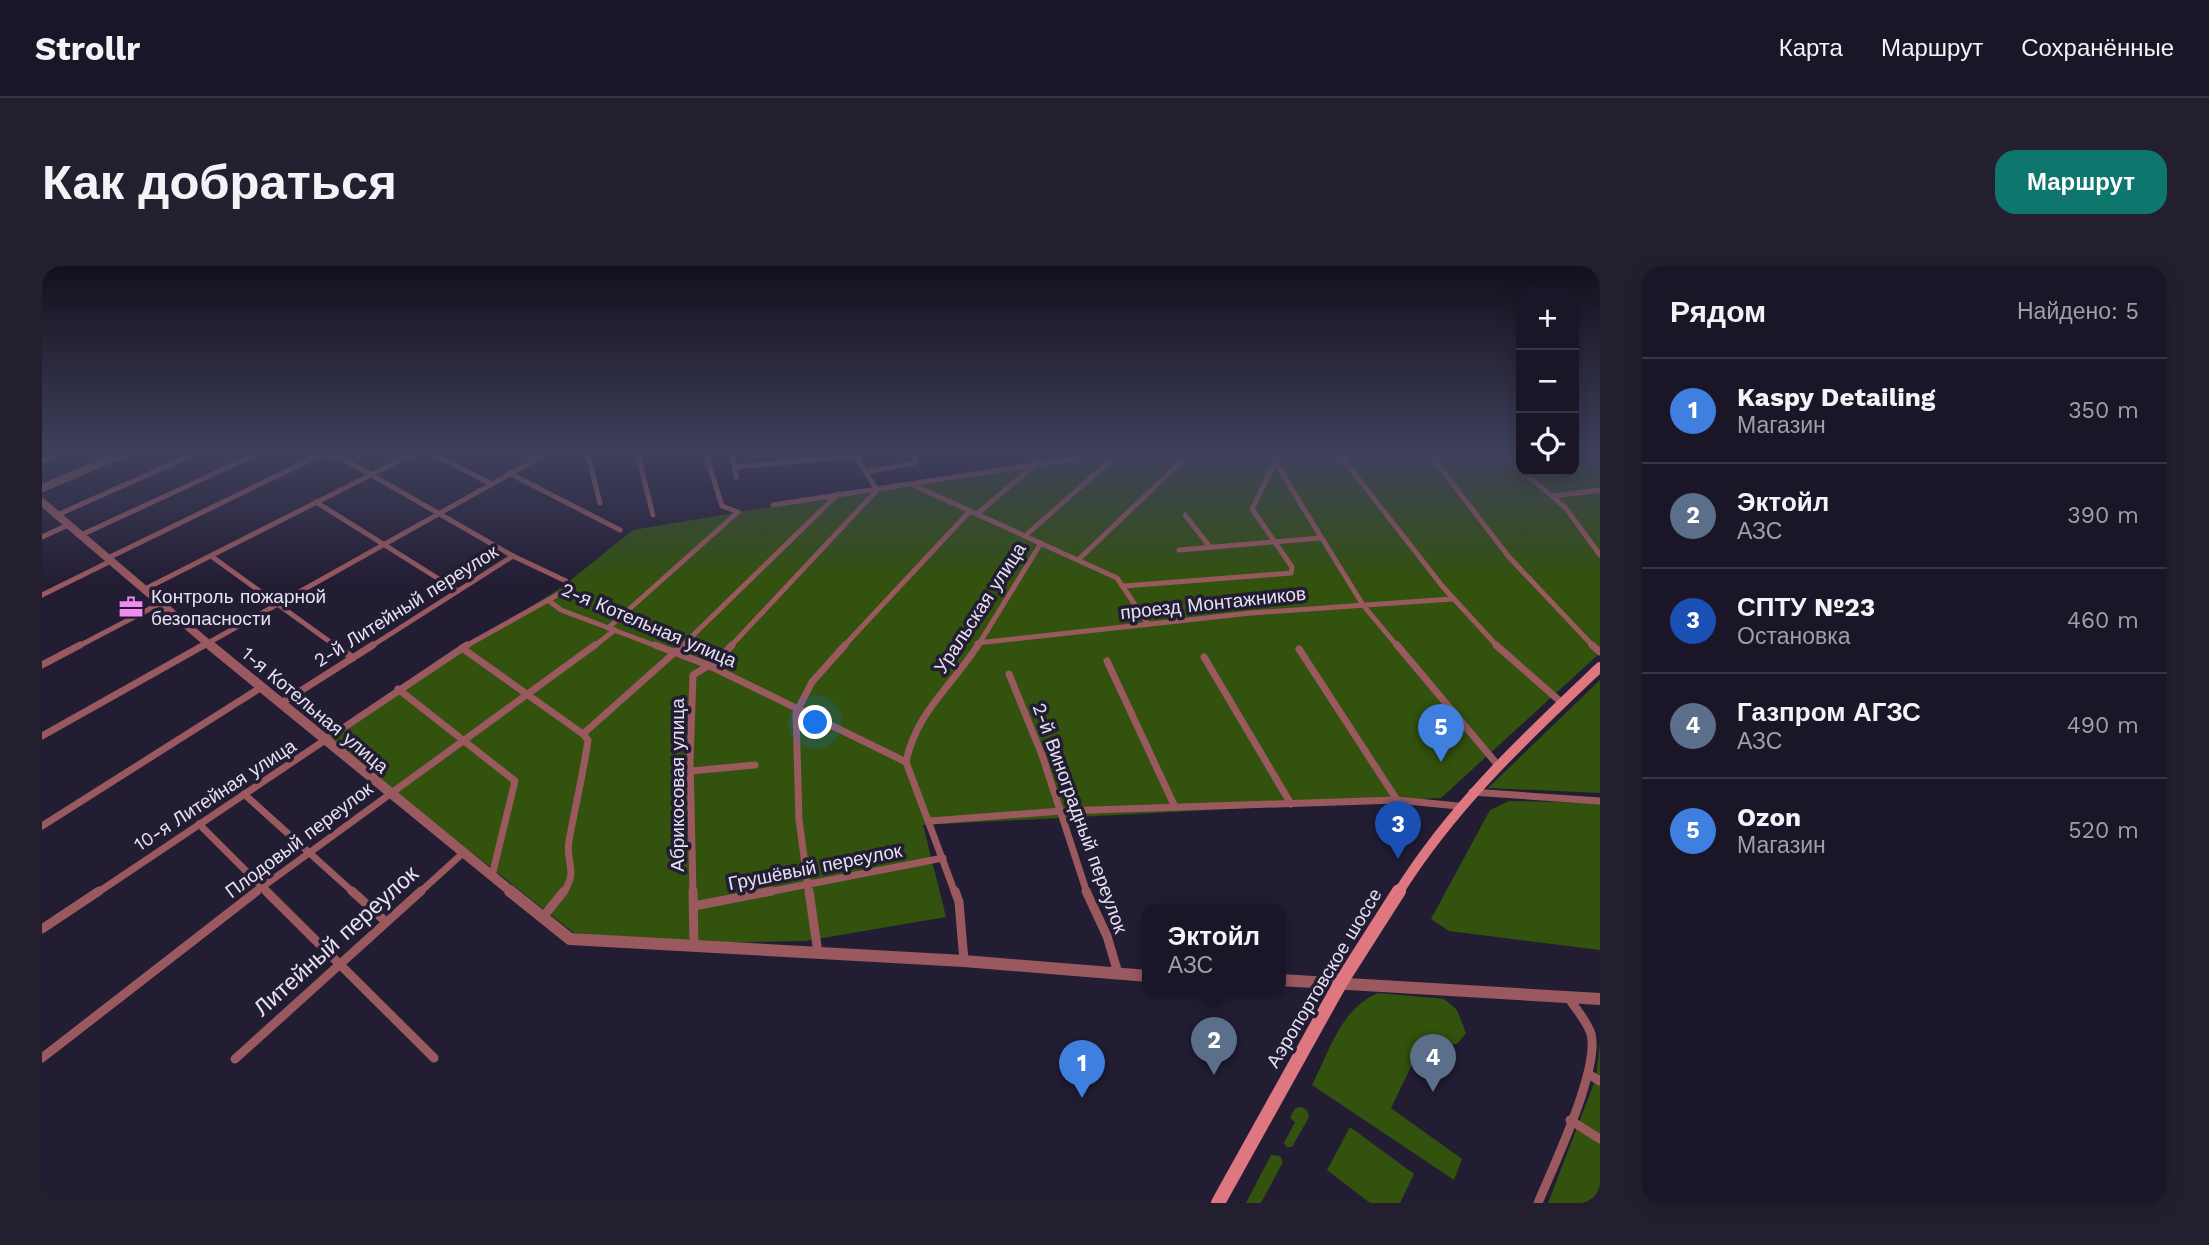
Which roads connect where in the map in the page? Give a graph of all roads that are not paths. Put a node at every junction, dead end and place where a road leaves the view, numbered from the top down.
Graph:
1 (100, 496) edge
2 (166, 496) edge
3 (235, 496) edge
4 (329, 496) edge
5 (410, 496) edge
6 (470, 496) edge
7 (553, 496) edge
8 (598, 496) edge
9 (648, 496) edge
10 (719, 496) edge
11 (828, 496) edge
12 (836, 496) edge
13 (872, 496) edge
14 (936, 496) edge
15 (996, 496) edge
16 (1070, 496) edge
17 (1145, 496) edge
18 (1258, 496) edge
19 (1295, 496) edge
20 (1372, 496) edge
21 (1460, 496) edge
22 (1553, 496) edge
23 (42, 502) edge
24 (316, 502) junction
25 (600, 503) dead end
26 (773, 505) dead end
27 (440, 513) junction
28 (974, 513) junction
29 (57, 515) junction
30 (653, 515) dead end
31 (1185, 515) dead end
32 (68, 524) junction
33 (620, 530) dead end
34 (80, 535) junction
35 (1025, 536) junction
36 (42, 537) edge
37 (1320, 538) junction
38 (1273, 540) junction
39 (1041, 543) junction
40 (386, 544) junction
41 (1210, 547) junction
42 (1179, 550) dead end
43 (1600, 555) edge
44 (211, 556) junction
45 (513, 556) junction
46 (109, 560) junction
47 (1078, 560) junction
48 (1124, 586) junction
49 (145, 589) junction
50 (458, 591) junction
51 (42, 595) edge
52 (1452, 599) junction
53 (548, 600) junction
54 (161, 603) junction
55 (277, 605) junction
56 (1363, 606) junction
57 (1148, 624) junction
58 (612, 629) junction
59 (206, 642) junction
60 (977, 643) junction
61 (462, 648) junction
62 (1299, 649) dead end
63 (676, 652) junction
64 (1600, 652) edge
65 (1204, 657) dead end
66 (353, 658) junction
67 (1107, 661) dead end
68 (42, 665) edge
69 (708, 665) junction
70 (1600, 667) edge
71 (1009, 674) dead end
72 (260, 688) junction
73 (398, 689) junction
74 (528, 695) junction
75 (1562, 703) junction
76 (280, 705) junction
77 (799, 708) junction
78 (583, 734) junction
79 (42, 736) edge
80 (463, 740) junction
81 (325, 741) junction
82 (906, 762) junction
83 (1497, 764) junction
84 (755, 765) dead end
85 (691, 771) junction
86 (1471, 792) junction
87 (388, 793) junction
88 (244, 794) junction
89 (1397, 800) junction
90 (1600, 801) edge
91 (1291, 804) junction
92 (1458, 806) junction
93 (1175, 807) junction
94 (1062, 810) junction
95 (930, 821) junction
96 (199, 824) junction
97 (42, 826) edge
98 (463, 853) junction
99 (309, 854) junction
100 (943, 858) junction
101 (492, 876) junction
102 (807, 885) junction
103 (263, 887) junction
104 (694, 906) junction
105 (542, 917) junction
106 (385, 921) junction
107 (42, 929) edge
108 (694, 946) junction
109 (818, 953) junction
110 (964, 961) junction
111 (341, 962) junction
112 (1118, 974) junction
113 (1142, 976) edge
114 (1286, 980) edge
115 (1340, 982) junction
116 (1567, 996) junction
117 (1600, 999) edge
118 (1597, 1045) edge
119 (42, 1058) edge
120 (434, 1058) dead end
121 (235, 1059) dead end
122 (1588, 1074) junction
123 (1600, 1081) edge
124 (1570, 1120) junction
125 (1600, 1139) edge
126 (1218, 1203) edge
127 (1538, 1203) edge

1 - 29 street
2 - 34 street
3 - 46 street
4 - 24 street
5 - 27 street, 2-я Котельная улица
6 - 27 street
7 - 33 street
8 - 25 street
9 - 30 street
10 - 58 street, Плодовый переулок
11 - 26 street
12 - 63 street
13 - 69 street, Абрикосовая улица
14 - 28 street
15 - 28 street
16 - 35 street
17 - 47 street
18 - 38 street
19 - 37 street
20 - 52 street
21 - 64 street
22 - 43 street
23 - 29 street, 1-я Котельная улица
24 - 40 street
24 - 44 street
27 - 40 street
27 - 45 street, 2-я Котельная улица
28 - 35 street
28 - 77 street
29 - 32 street, 1-я Котельная улица
31 - 41 street
32 - 34 street, 1-я Котельная улица
32 - 36 street
34 - 46 street, 1-я Котельная улица
35 - 39 street
37 - 38 street
37 - 56 street
38 - 41 street
38 - 48 street
39 - 47 street
39 - 60 street, Уральская улица
40 - 50 street
40 - 55 street
41 - 42 street
44 - 49 street
44 - 55 street
45 - 50 street, 2-й Литейный переулок
45 - 53 street, 2-я Котельная улица
46 - 49 street, 1-я Котельная улица
46 - 51 street
47 - 48 street
48 - 57 street
49 - 54 street, 1-я Котельная улица
50 - 66 street, 2-й Литейный переулок
52 - 56 street, проезд Монтажников
52 - 75 street
53 - 58 street, 2-я Котельная улица
53 - 61 street, 10-я Литейная улица
54 - 59 street, 1-я Котельная улица
54 - 68 street
55 - 59 street
55 - 66 street
56 - 57 street, проезд Монтажников
56 - 83 street
57 - 60 street, проезд Монтажников
58 - 63 street, 2-я Котельная улица
58 - 74 street, Плодовый переулок
59 - 72 street, 1-я Котельная улица
59 - 79 street
60 - 82 street, Уральская улица
61 - 73 street, 10-я Литейная улица
61 - 74 street
62 - 89 street
63 - 69 street, 2-я Котельная улица
63 - 78 street
65 - 91 street
66 - 76 street, 2-й Литейный переулок
67 - 93 street
69 - 77 street, 2-я Котельная улица
69 - 85 street, Абрикосовая улица
70 - 75 main road, Аэропортовское шоссе
71 - 94 street, 2-й Виноградный переулок
72 - 76 street, 1-я Котельная улица
72 - 97 street
73 - 80 street
73 - 81 street, 10-я Литейная улица
74 - 78 street
74 - 80 street, Плодовый переулок
75 - 83 main road, Аэропортовское шоссе
76 - 81 street, 1-я Котельная улица
77 - 82 street, 2-я Котельная улица
77 - 102 street
78 - 105 street
80 - 87 street, Плодовый переулок
80 - 101 street
81 - 87 street, 1-я Котельная улица
81 - 88 street, 10-я Литейная улица
82 - 95 street
83 - 86 main road, Аэропортовское шоссе
84 - 85 street
85 - 104 street, Абрикосовая улица
86 - 90 street
86 - 92 main road, Аэропортовское шоссе
87 - 98 street, 1-я Котельная улица
87 - 99 street, Плодовый переулок
88 - 96 street, 10-я Литейная улица
88 - 99 street
89 - 91 street
89 - 92 street
91 - 93 street
92 - 115 main road, Аэропортовское шоссе
93 - 94 street
94 - 95 street
94 - 112 street, 2-й Виноградный переулок
95 - 100 street
96 - 103 street
96 - 107 street, 10-я Литейная улица
98 - 101 street, 1-я Котельная улица
98 - 106 street, Литейный переулок
99 - 103 street, Плодовый переулок
99 - 106 street
100 - 102 street, Грушёвый переулок
100 - 110 street
101 - 105 street, 1-я Котельная улица
102 - 104 street, Грушёвый переулок
102 - 109 street
103 - 111 street
103 - 119 street, Плодовый переулок
104 - 108 street, Абрикосовая улица
105 - 108 street, 1-я Котельная улица
106 - 111 street, Литейный переулок
108 - 109 street
109 - 110 street
110 - 112 street
111 - 120 street
111 - 121 street, Литейный переулок
112 - 113 street
114 - 115 street
115 - 116 street
115 - 126 main road, Аэропортовское шоссе
116 - 117 street
116 - 118 street
118 - 122 street
122 - 123 street
122 - 124 street
124 - 125 street
124 - 127 street

